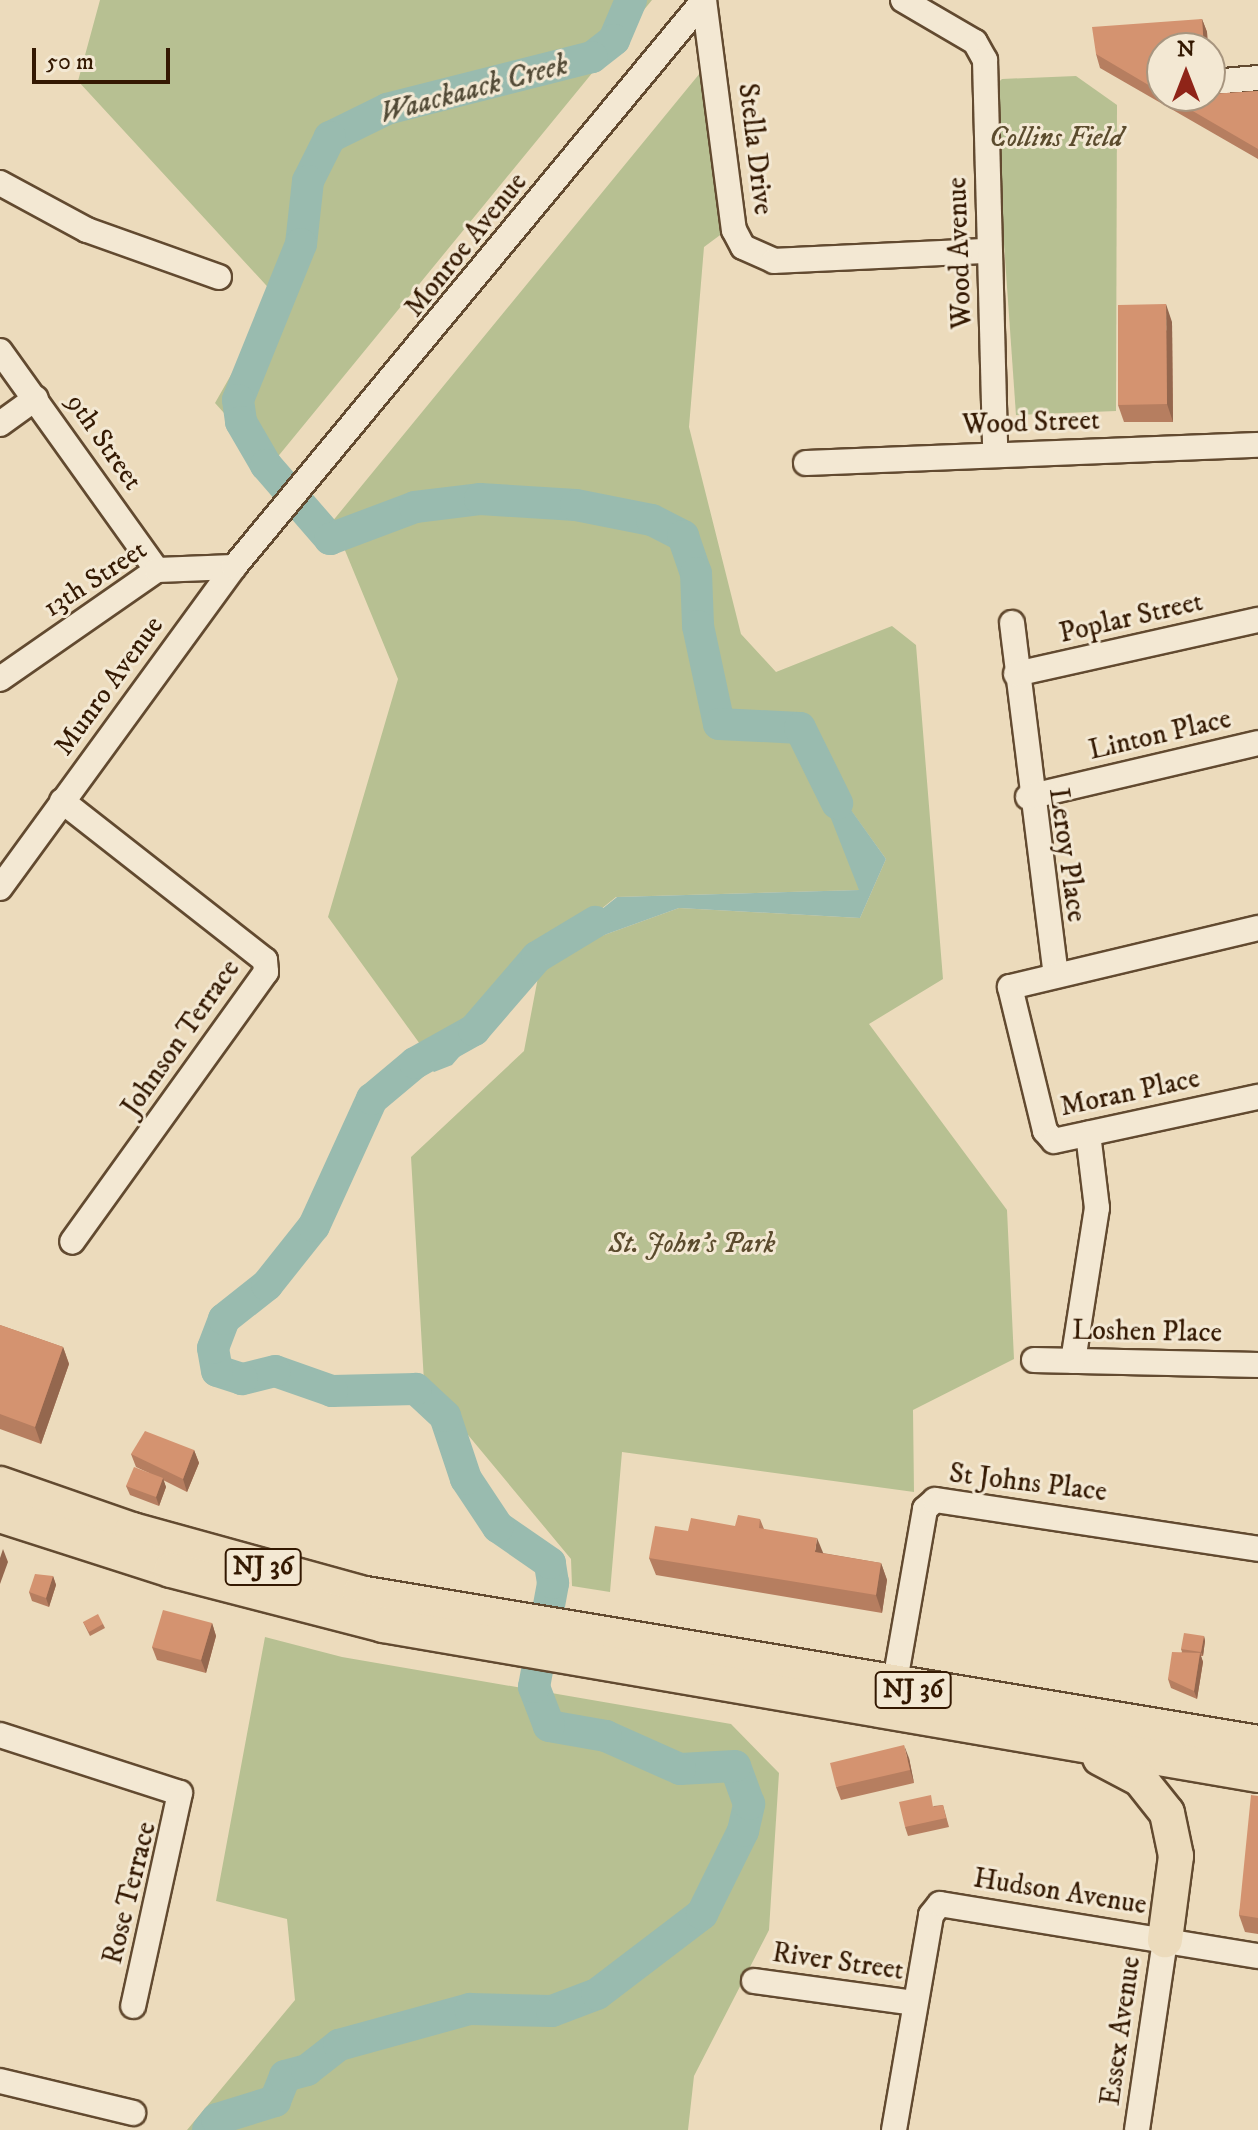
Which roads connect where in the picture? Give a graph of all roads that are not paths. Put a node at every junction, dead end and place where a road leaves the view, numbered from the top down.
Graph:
1 (704, 0) edge
2 (903, 0) edge
3 (1258, 78) edge
4 (1226, 81) edge
5 (0, 183) edge
6 (988, 251) junction
7 (219, 277) dead end
8 (0, 351) edge
9 (36, 398) junction
10 (0, 424) edge
11 (1258, 445) edge
12 (995, 454) junction
13 (806, 463) dead end
14 (271, 525) joint
15 (234, 567) junction
16 (157, 570) junction
17 (1258, 620) edge
18 (1012, 623) dead end
19 (1016, 674) junction
20 (0, 679) edge
21 (1258, 743) edge
22 (1028, 797) junction
23 (62, 801) junction
24 (0, 888) edge
25 (1258, 928) edge
26 (1056, 975) junction
27 (1258, 1097) edge
28 (1088, 1134) junction
29 (72, 1242) dead end
30 (1034, 1360) dead end
31 (1073, 1361) junction
32 (1258, 1365) edge
33 (0, 1484) edge
34 (0, 1515) edge
35 (1258, 1549) edge
36 (527, 1639) junction
37 (566, 1646) junction
38 (894, 1687) junction
39 (1, 1738) edge
40 (1063, 1741) junction
41 (1258, 1743) edge
42 (1258, 1775) edge
43 (1165, 1940) junction
44 (1258, 1956) edge
45 (754, 1981) dead end
46 (915, 2003) junction
47 (133, 2006) dead end
48 (0, 2081) edge
49 (133, 2113) dead end
50 (894, 2130) edge
51 (1137, 2130) edge

1 - 6 street, Stella Drive
1 - 14 street, Monroe Avenue
2 - 6 street, Wood Avenue
3 - 4 street
5 - 7 street
6 - 12 street, Wood Avenue
8 - 9 street, 9th Street
9 - 10 street
9 - 16 street, 9th Street
11 - 12 street, Wood Street
12 - 13 street, Wood Street
14 - 15 street, Munro Avenue
15 - 16 street, 13th Street
15 - 23 street, Munro Avenue
16 - 20 street, 13th Street
17 - 19 street, Poplar Street
18 - 19 street, Leroy Place
19 - 22 street, Leroy Place
21 - 22 street, Linton Place
22 - 26 street, Leroy Place
23 - 24 street, Munro Avenue
23 - 29 street, Johnson Terrace
25 - 26 street
26 - 28 street, Moran Place
27 - 28 street, Moran Place
28 - 31 street
30 - 31 street, Loshen Place
31 - 32 street, Loshen Place
33 - 36 highway, NJ 36
34 - 36 highway, NJ 36
35 - 38 street, St Johns Place
36 - 37 highway, NJ 36
37 - 38 highway, NJ 36
37 - 40 highway, NJ 36
38 - 41 highway, NJ 36
39 - 47 street, Rose Terrace
40 - 42 highway, NJ 36
40 - 43 highway
43 - 44 street, Hudson Avenue
43 - 46 street, Hudson Avenue
43 - 51 street, Essex Avenue
45 - 46 street, River Street
46 - 50 street, Hudson Avenue
48 - 49 street

